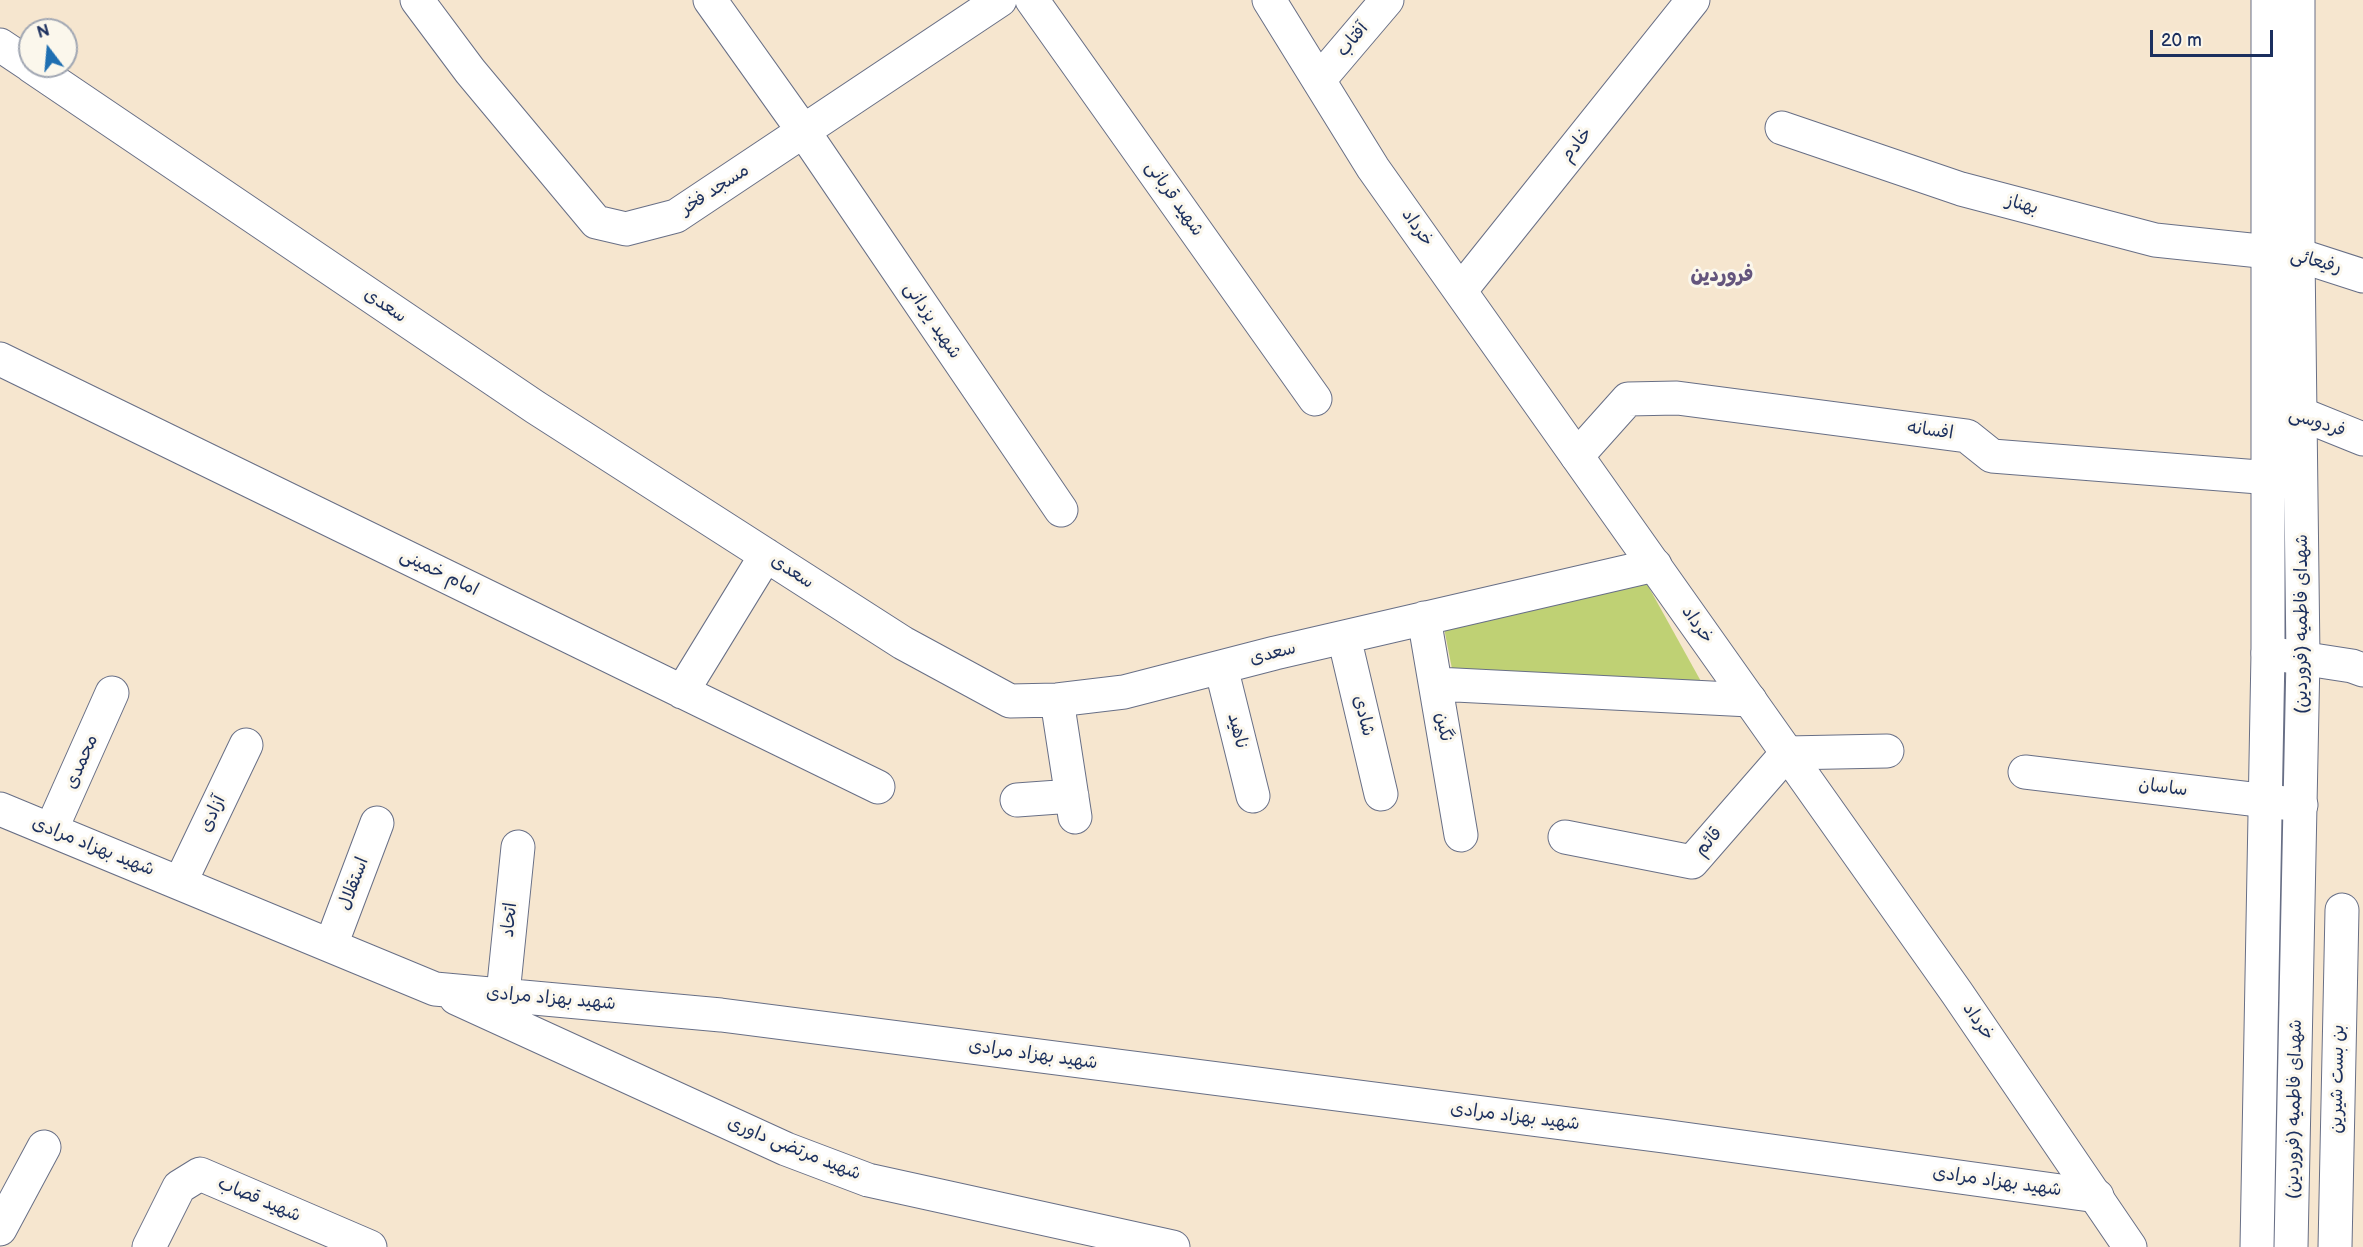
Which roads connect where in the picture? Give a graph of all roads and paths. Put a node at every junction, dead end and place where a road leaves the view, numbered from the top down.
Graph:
1 (417, 0) edge
2 (710, 0) edge
3 (1000, 0) edge
4 (1032, 0) edge
5 (1269, 0) edge
6 (1387, 0) edge
7 (1694, 0) edge
8 (2268, 0) edge
9 (2298, 0) edge
10 (0, 45) edge
11 (18, 58) edge
12 (48, 78) edge
13 (1319, 80) junction
14 (1782, 128) dead end
15 (804, 132) junction
16 (2283, 253) junction
17 (2363, 276) edge
18 (1461, 290) junction
19 (0, 359) edge
20 (1315, 399) dead end
21 (2285, 412) junction
22 (2363, 439) edge
23 (1577, 456) junction
24 (2269, 477) junction
25 (2301, 481) junction
26 (1061, 510) dead end
27 (766, 555) junction
28 (1655, 565) junction
29 (1424, 618) junction
30 (1344, 637) junction
31 (2268, 653) junction
32 (2303, 658) junction
33 (1221, 667) junction
34 (2363, 670) edge
35 (1436, 684) junction
36 (682, 692) junction
37 (112, 693) dead end
38 (1057, 700) junction
39 (1750, 700) junction
40 (246, 745) dead end
41 (1887, 751) dead end
42 (1787, 753) junction
43 (2025, 772) dead end
44 (878, 787) dead end
45 (1381, 794) dead end
46 (1253, 796) dead end
47 (1017, 800) dead end
48 (2266, 801) junction
49 (2301, 805) junction
50 (0, 809) edge
51 (377, 823) dead end
52 (51, 830) junction
53 (1461, 835) dead end
54 (1565, 837) dead end
55 (518, 847) dead end
56 (180, 883) junction
57 (2265, 908) junction
58 (2299, 909) junction
59 (2352, 910) edge
60 (331, 945) junction
61 (435, 989) junction
62 (503, 994) junction
63 (44, 1147) dead end
64 (2097, 1196) junction
65 (0, 1229) edge
66 (149, 1247) edge
67 (370, 1247) edge
68 (1173, 1247) edge
69 (2130, 1247) edge
70 (2257, 1247) edge
71 (2291, 1247) edge
72 (2335, 1247) edge

1 - 15 street, مسجد فخر
2 - 15 street, شهید یزدانی
3 - 15 street, مسجد فخر
4 - 20 street, شهید قربانی
5 - 13 street, خرداد
6 - 13 street, آفتاب
7 - 18 street, خادم
8 - 16 street, شهدای فاطمیه (فروردین)
9 - 16 street, شهدای فاطمیه (فروردین)
10 - 11 street, سعدی
12 - 27 street, سعدی
13 - 18 street, خرداد
14 - 16 street, بهناز
15 - 26 street, شهید یزدانی
16 - 17 street, رفیعائی
16 - 21 street, شهدای فاطمیه (فروردین)
18 - 23 street, خرداد
19 - 36 street, امام خمینی
21 - 22 street, فردوسی
21 - 24 street, شهدای فاطمیه (فروردین)
21 - 25 street, شهدای فاطمیه (فروردین)
23 - 24 street, افسانه
23 - 28 street, خرداد
24 - 25 street, افسانه
24 - 31 street, شهدای فاطمیه (فروردین)
25 - 32 street, شهدای فاطمیه (فروردین)
27 - 36 street
27 - 38 street, سعدی
28 - 29 street, سعدی
28 - 39 street, خرداد
29 - 30 street, سعدی
29 - 35 street, نگین
30 - 33 street, سعدی
30 - 45 street, شادی
31 - 32 street
31 - 48 street, شهدای فاطمیه (فروردین)
32 - 34 street
32 - 49 street, شهدای فاطمیه (فروردین)
33 - 38 street, سعدی
33 - 46 street, ناهید
35 - 39 street
35 - 53 street, نگین
36 - 44 street, امام خمینی
37 - 52 street, محمدی
38 - 47 street
39 - 42 street, خرداد
40 - 56 street, آزادی
41 - 42 street
42 - 54 street, قائم
42 - 64 street, خرداد
43 - 48 street, ساسان
48 - 49 street, ساسان
48 - 57 street, شهدای فاطمیه (فروردین)
49 - 58 street, شهدای فاطمیه (فروردین)
50 - 52 street, شهید بهزاد مرادی
51 - 60 street, استقلال
52 - 56 street, شهید بهزاد مرادی
55 - 62 street, اتحاد
56 - 60 street, شهید بهزاد مرادی
57 - 58 street
57 - 70 street, شهدای فاطمیه (فروردین)
58 - 59 street
58 - 71 street, شهدای فاطمیه (فروردین)
59 - 72 street, بن بست شیرین
60 - 61 street, شهید بهزاد مرادی
61 - 62 street, شهید بهزاد مرادی
61 - 68 street, شهید مرتضی داوری
62 - 64 street, شهید بهزاد مرادی
63 - 65 street
64 - 69 street, خرداد
66 - 67 street, شهید قصاب

